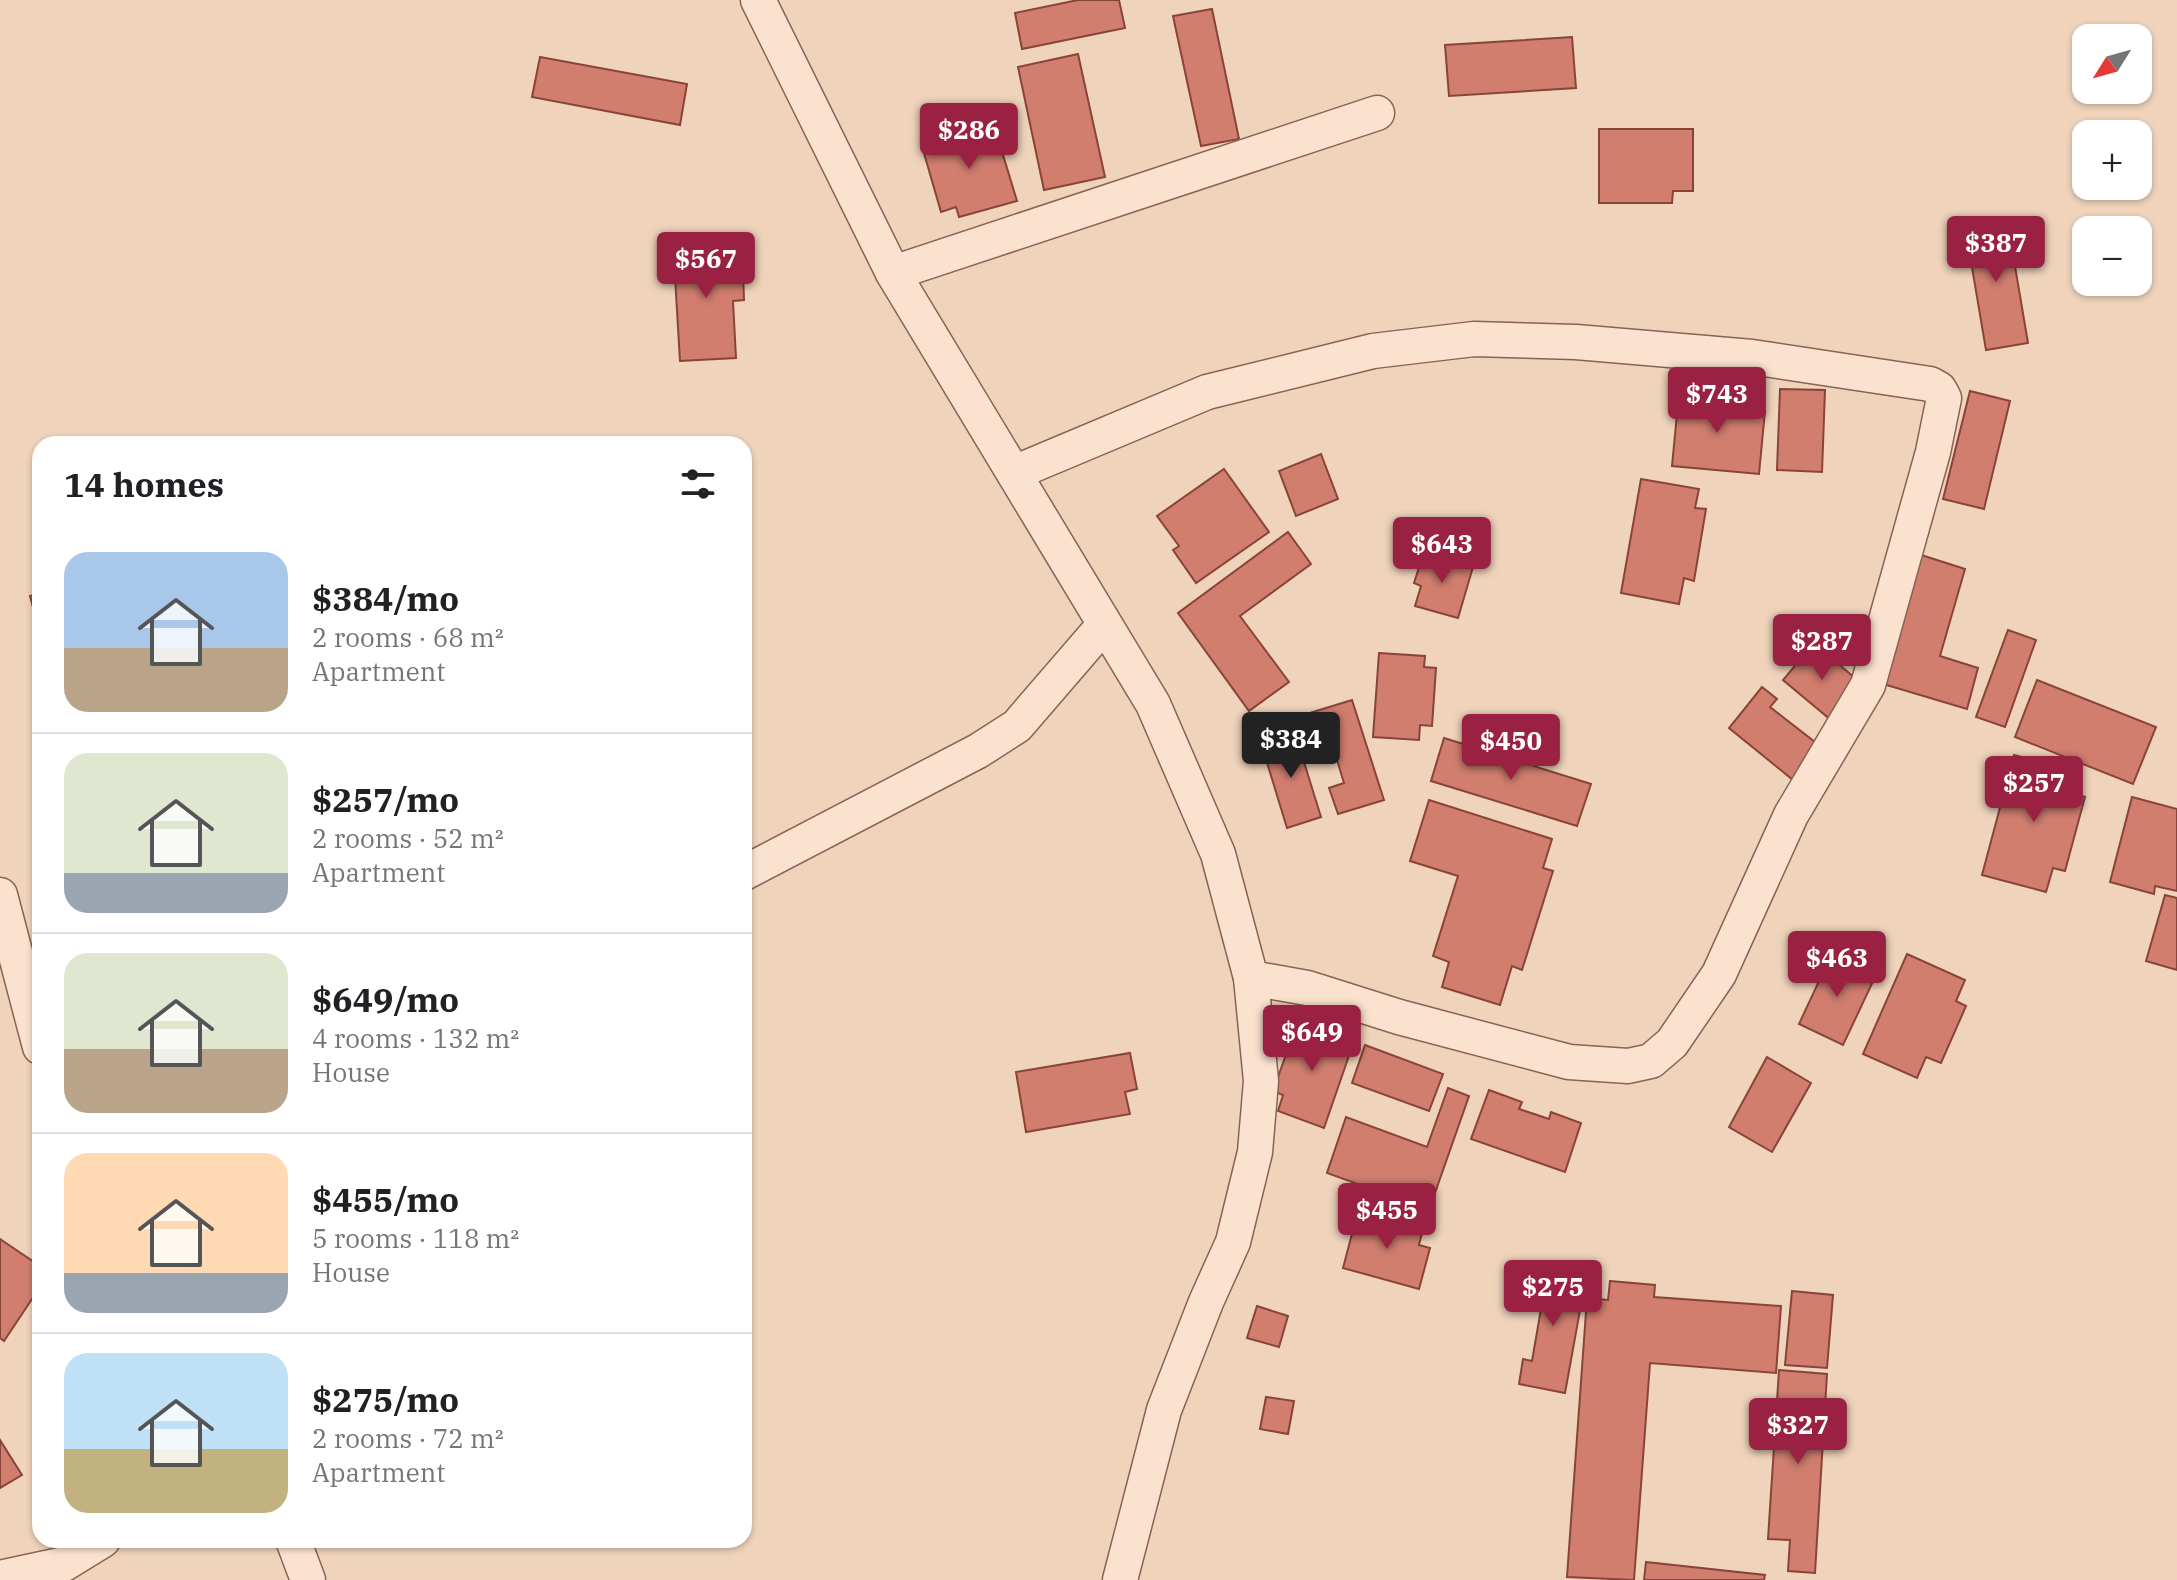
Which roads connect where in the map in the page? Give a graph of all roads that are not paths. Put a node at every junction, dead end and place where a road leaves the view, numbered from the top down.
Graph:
1 (758, 0) edge
2 (1377, 113) dead end
3 (893, 273) junction
4 (1014, 473) junction
5 (1104, 625) junction
6 (752, 869) edge
7 (0, 895) edge
8 (1251, 978) junction
9 (32, 1017) edge
10 (90, 1548) edge
11 (296, 1548) edge
12 (0, 1578) edge
13 (308, 1580) edge
14 (1120, 1580) edge

1 - 3 street
2 - 3 street
3 - 4 street
4 - 5 street
4 - 8 street
5 - 6 street
5 - 8 street
7 - 9 street
8 - 14 street
10 - 12 street
11 - 13 street

